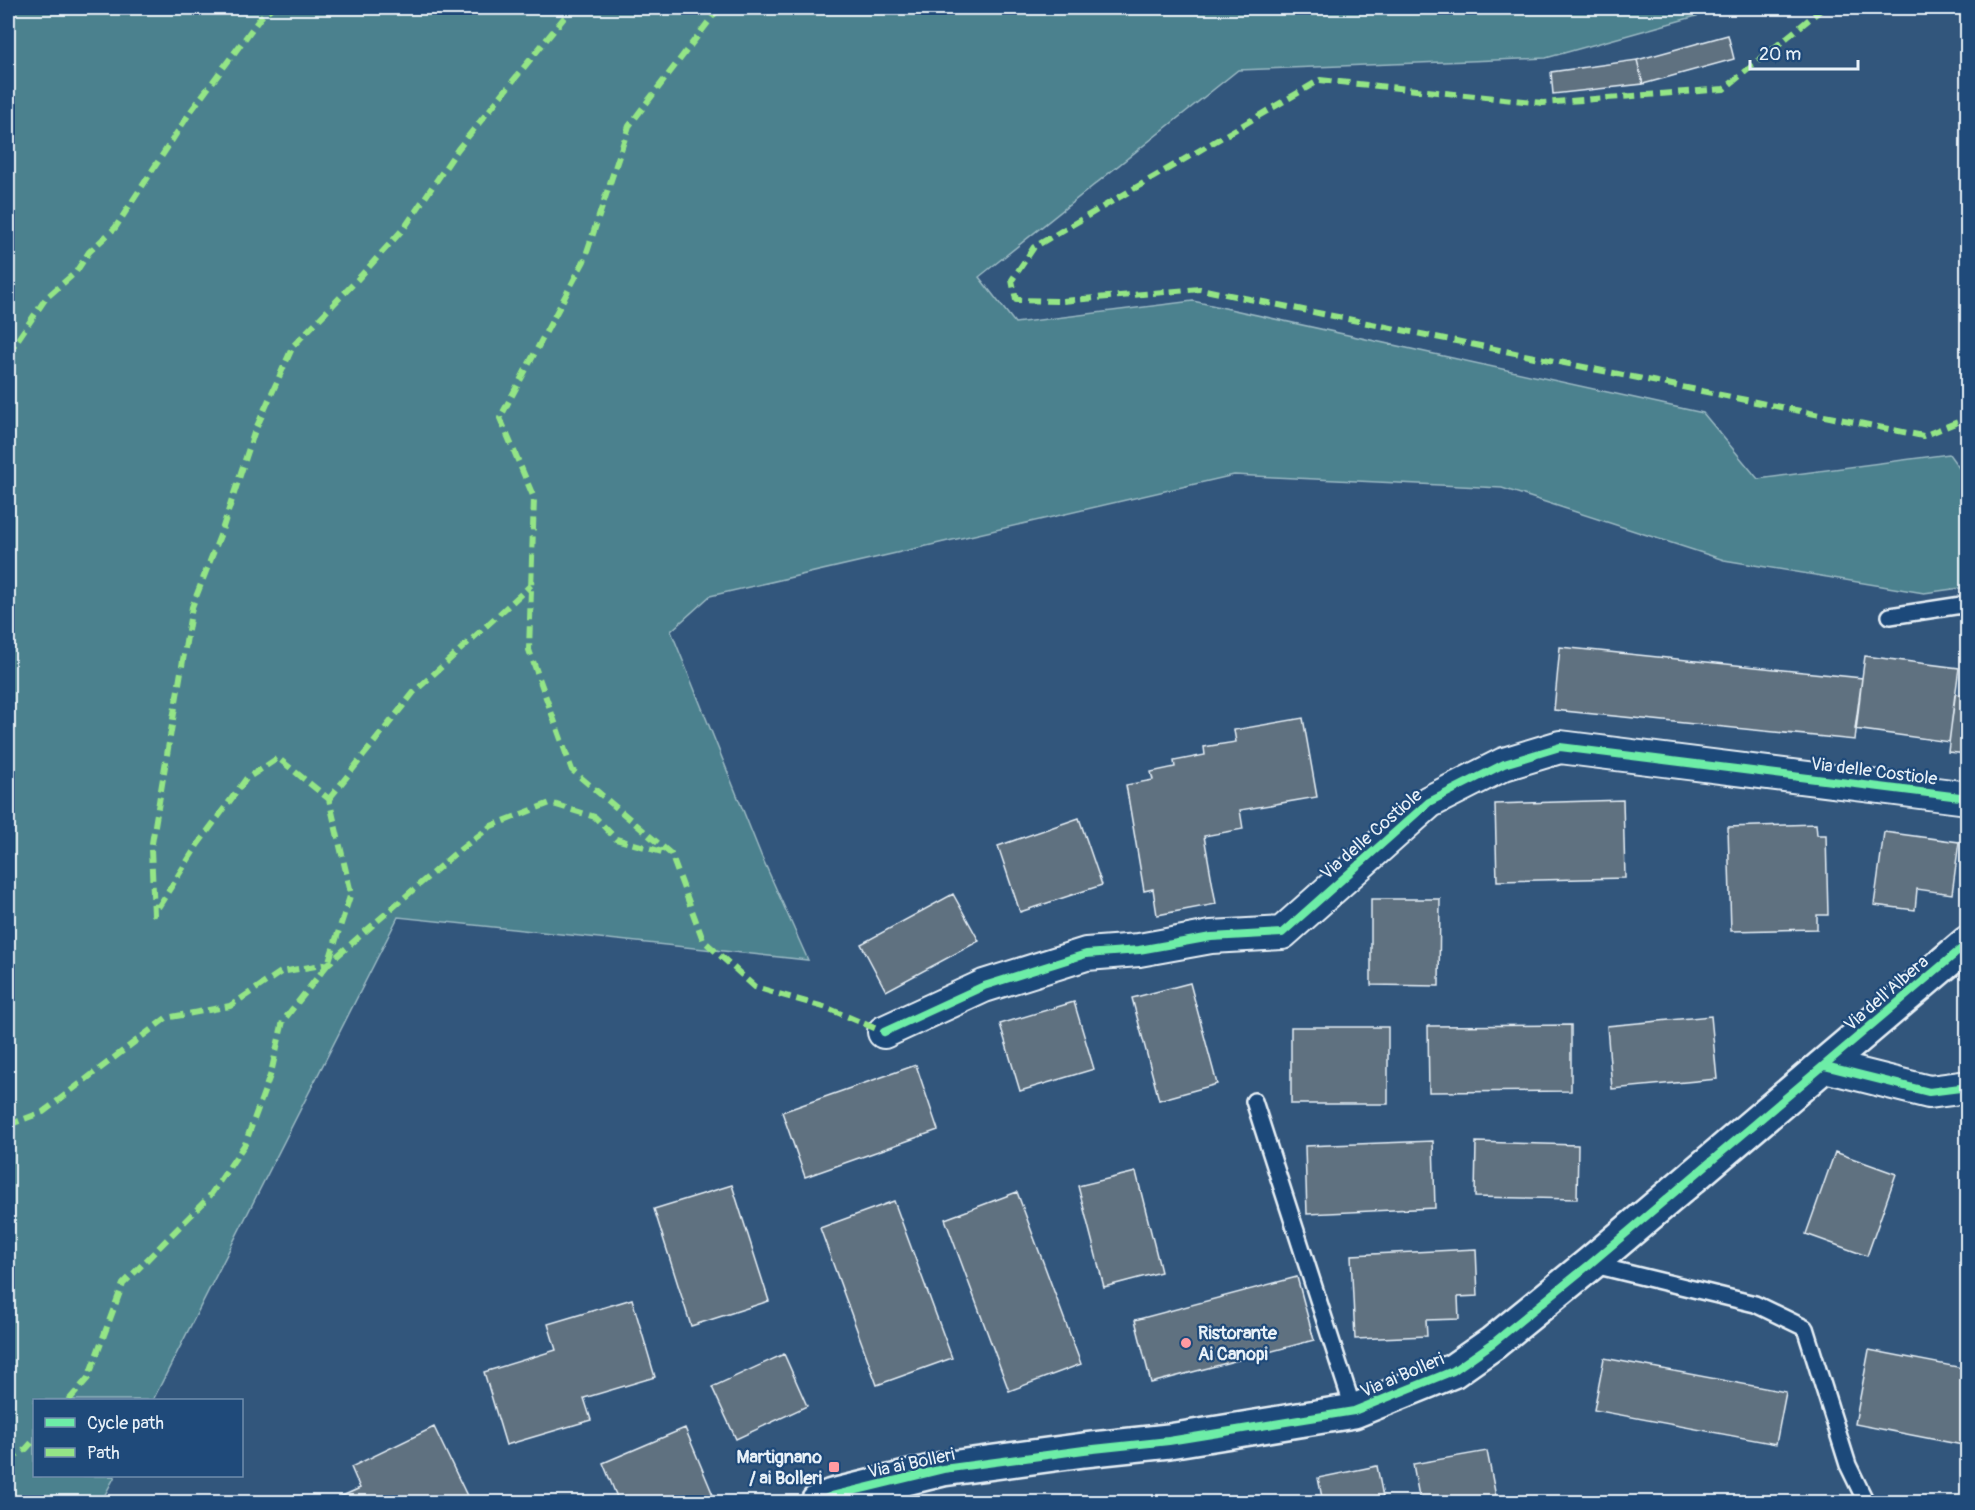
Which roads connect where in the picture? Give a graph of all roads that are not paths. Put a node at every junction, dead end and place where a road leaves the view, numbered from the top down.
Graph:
1 (1968, 603) edge
2 (1890, 616) dead end
3 (1968, 798) edge
4 (1968, 943) edge
5 (884, 1032) dead end
6 (1825, 1066) junction
7 (1968, 1087) edge
8 (1254, 1101) dead end
9 (1590, 1264) junction
10 (1354, 1411) junction
11 (818, 1503) edge
12 (1866, 1503) edge

1 - 2 lane
3 - 5 street, Via delle Costiole
4 - 6 street, Via dell'Albera
6 - 7 street
6 - 9 street, Via ai Bolleri
8 - 10 lane, Via ai Bolleri
9 - 10 street, Via ai Bolleri
9 - 12 lane
10 - 11 street, Via ai Bolleri

